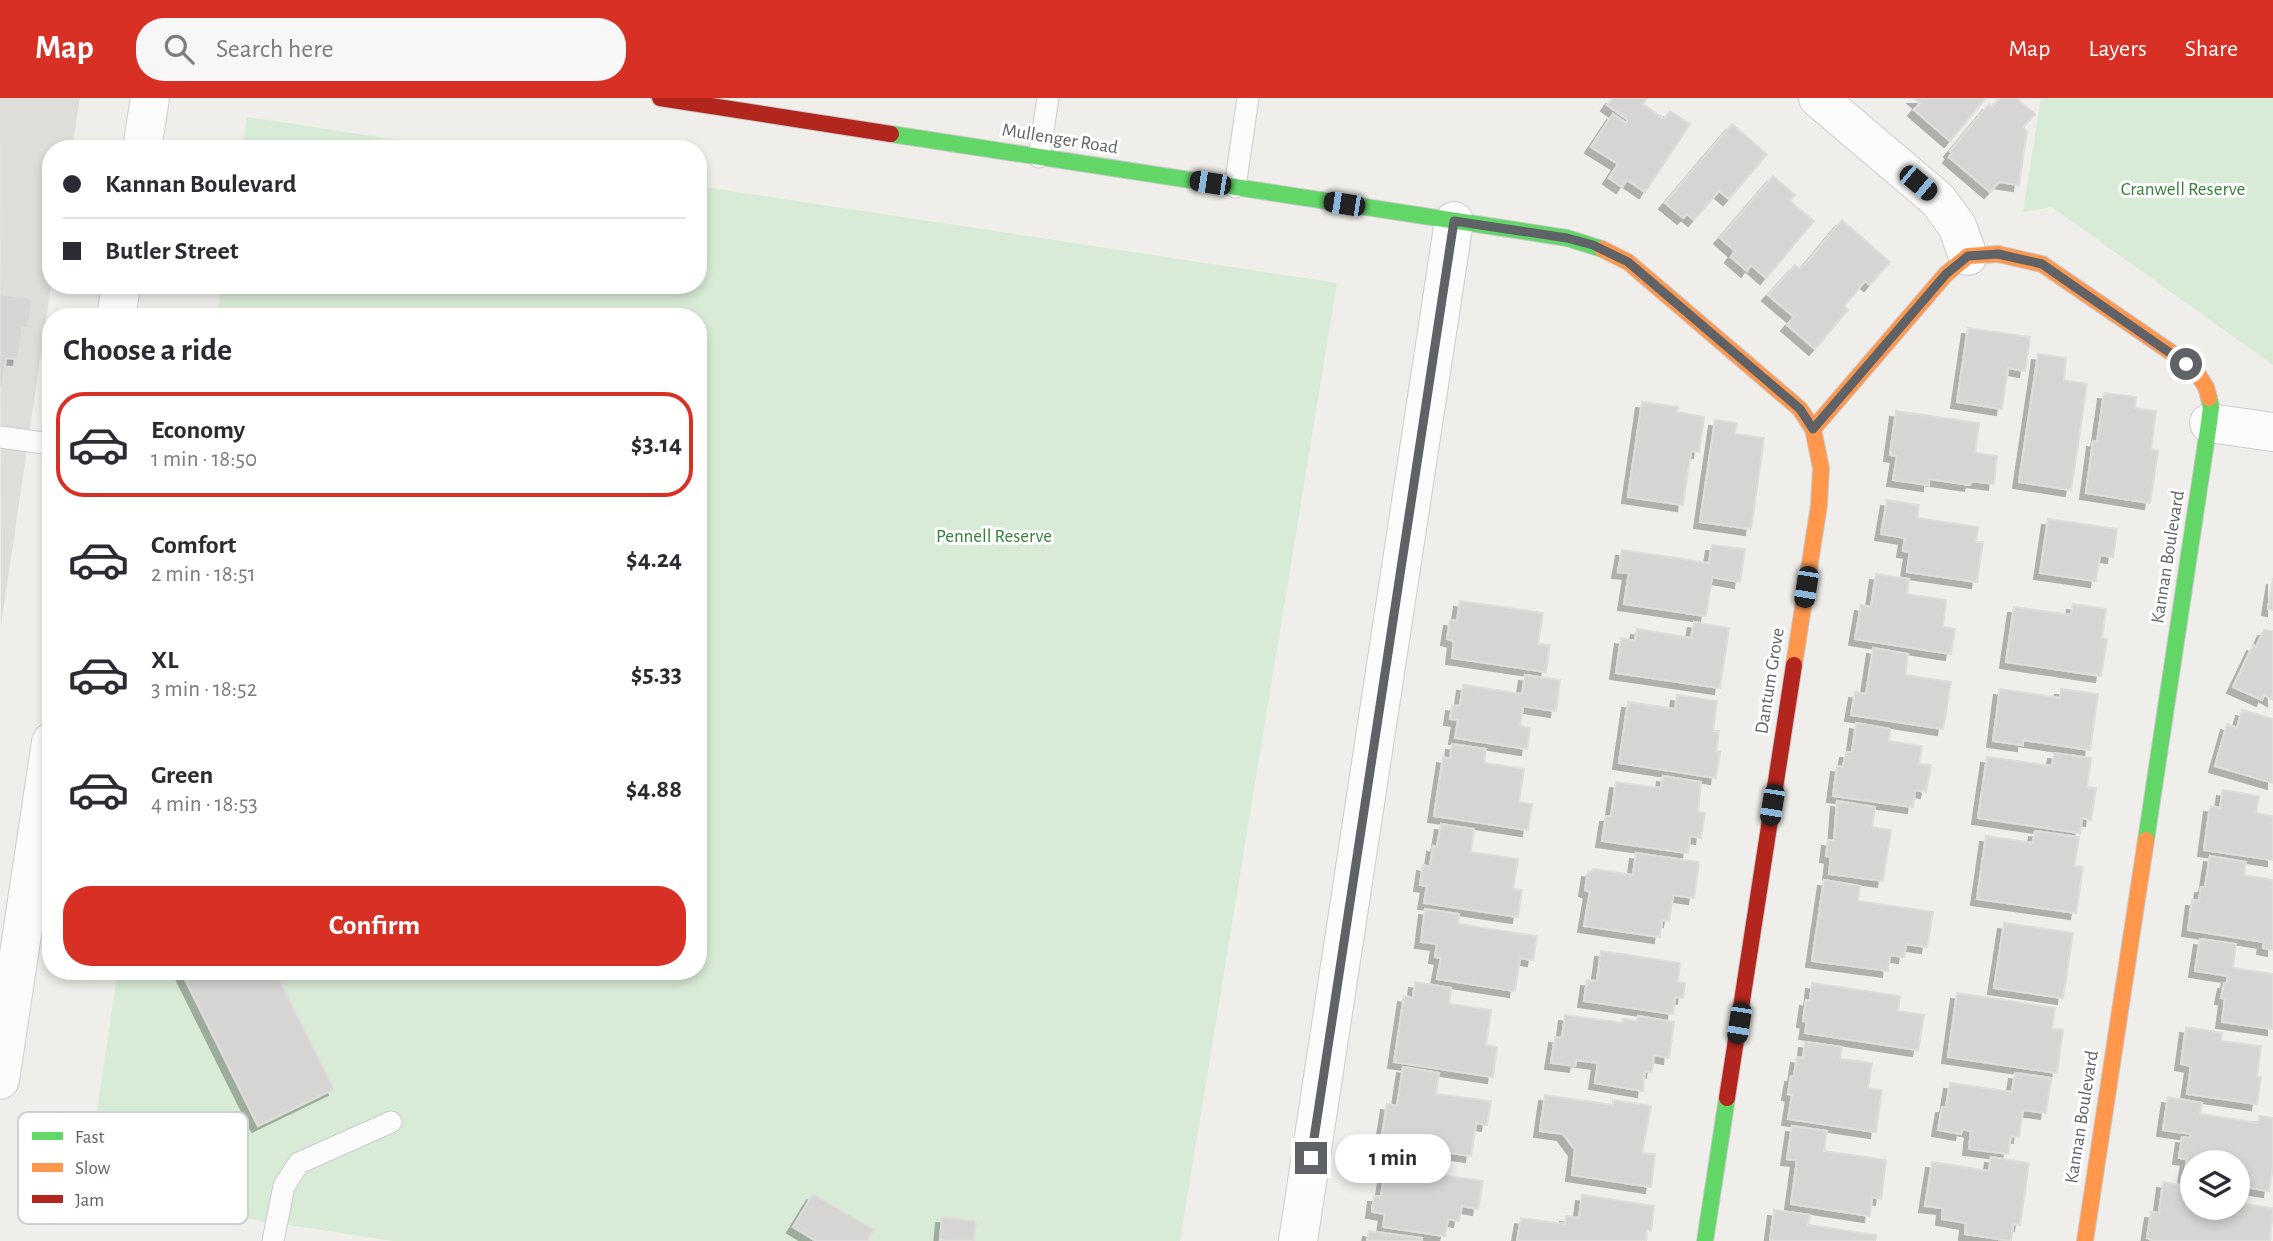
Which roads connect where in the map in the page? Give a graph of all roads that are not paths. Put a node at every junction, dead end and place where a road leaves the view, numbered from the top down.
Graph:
1 (150, 98) edge
2 (660, 98) edge
3 (1048, 98) edge
4 (1248, 98) edge
5 (1818, 98) edge
6 (143, 140) edge
7 (1039, 157) junction
8 (1235, 187) junction
9 (1454, 221) junction
10 (1968, 256) junction
11 (2209, 422) junction
12 (1813, 429) junction
13 (2273, 432) edge
14 (0, 437) edge
15 (42, 443) edge
16 (42, 802) edge
17 (0, 1080) edge
18 (391, 1122) dead end
19 (273, 1241) edge
20 (1298, 1241) edge
21 (1705, 1241) edge
22 (2085, 1241) edge

1 - 6 street
2 - 7 street, Mullenger Road
3 - 7 lane
4 - 8 lane
5 - 10 street
7 - 8 street, Mullenger Road
8 - 9 street, Mullenger Road
9 - 12 street, Dantum Grove
9 - 20 street
10 - 11 street, Kannan Boulevard
10 - 12 street
11 - 13 street
11 - 22 street, Kannan Boulevard
12 - 21 street, Dantum Grove
14 - 15 lane
16 - 17 street
18 - 19 lane

